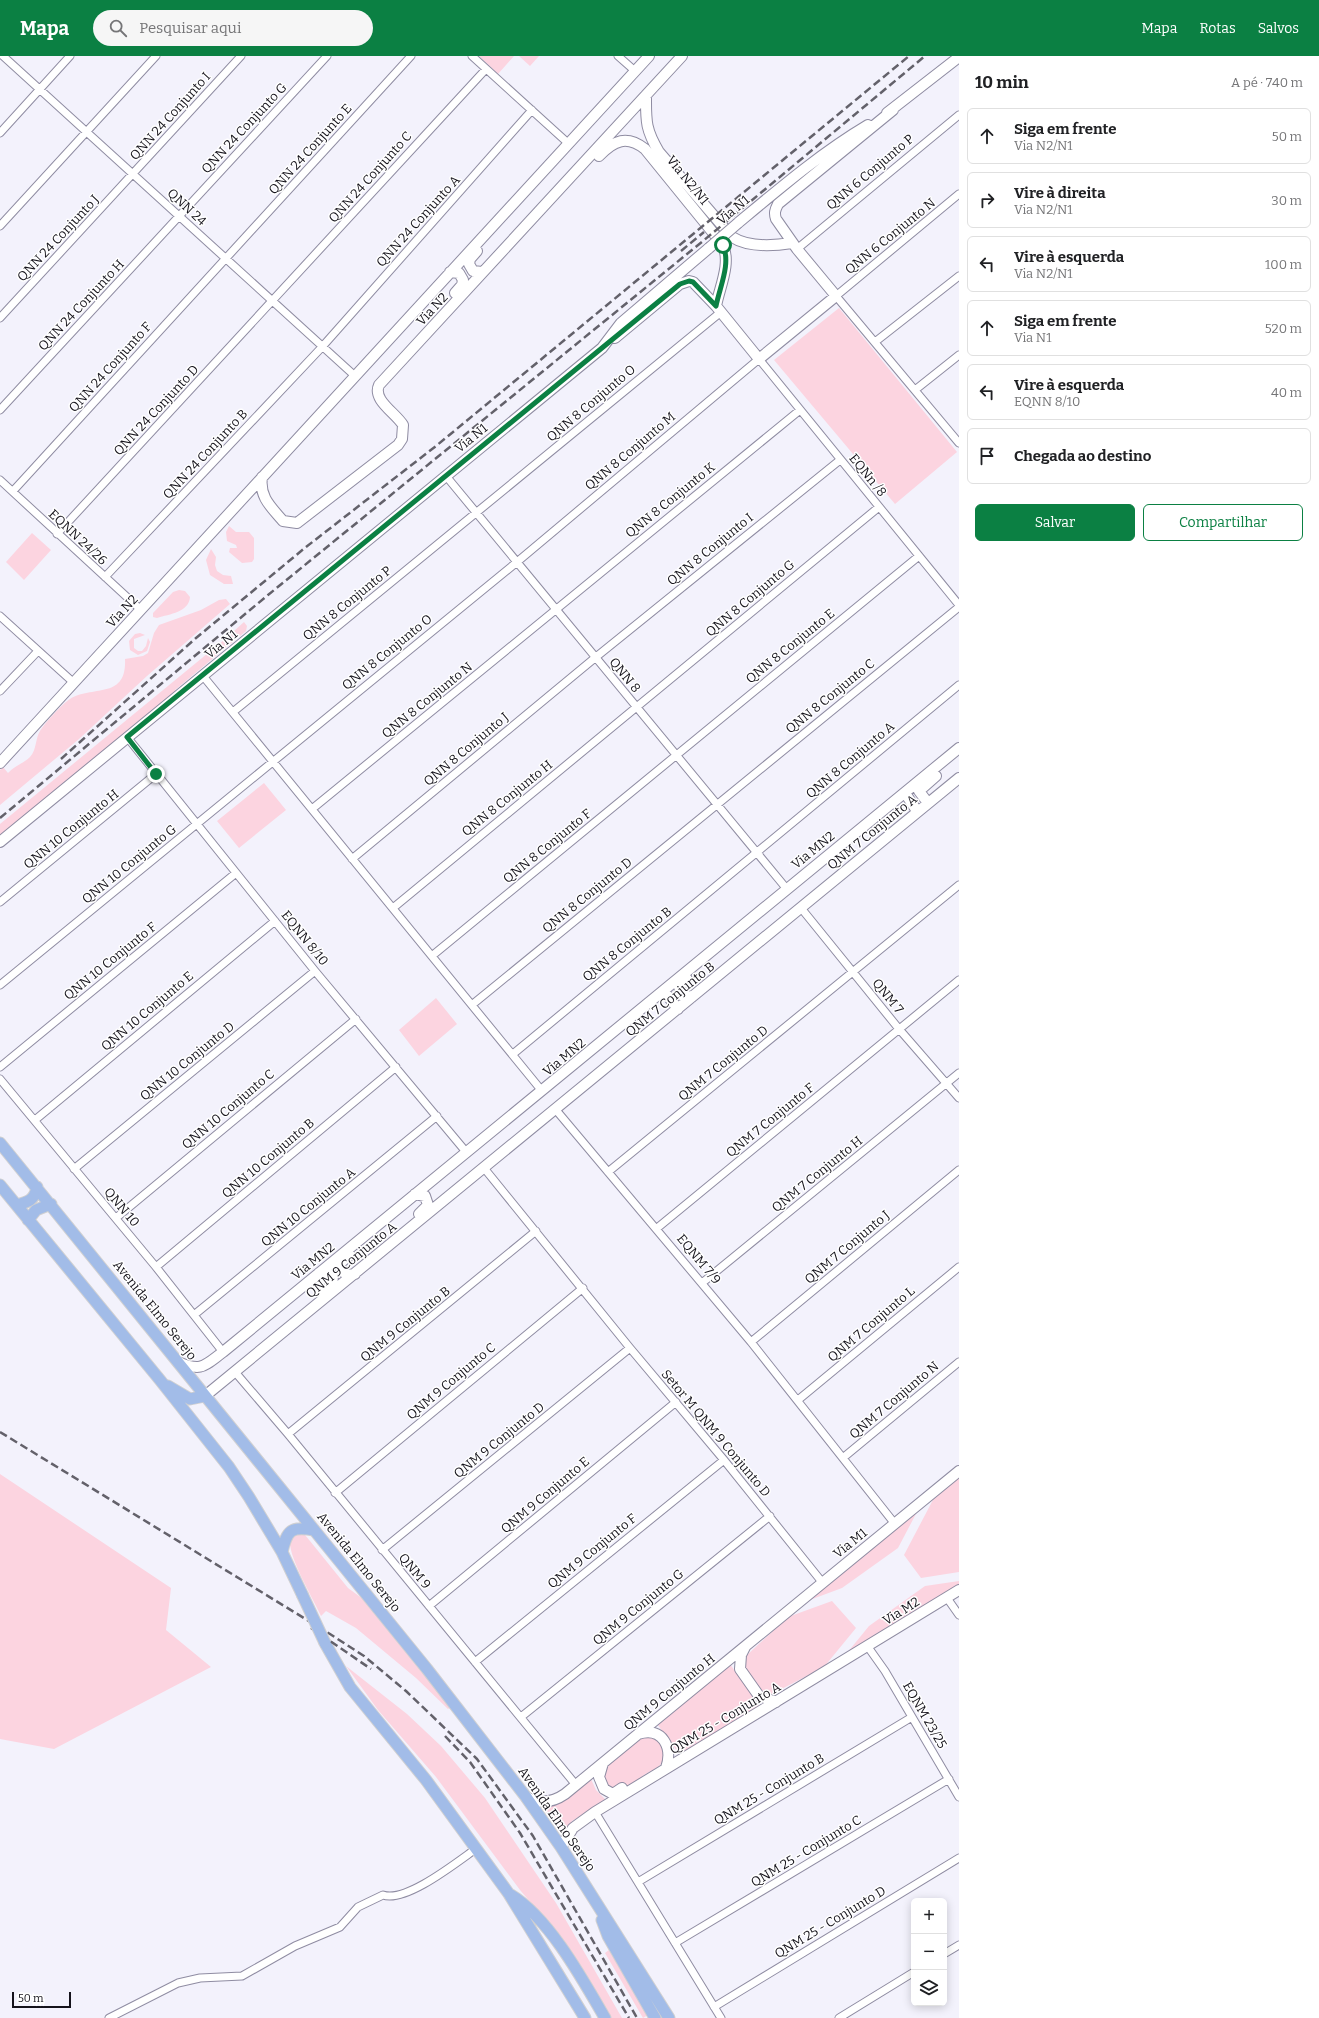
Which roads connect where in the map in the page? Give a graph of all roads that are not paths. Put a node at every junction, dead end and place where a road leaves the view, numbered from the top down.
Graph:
1 (3, 56) edge
2 (70, 56) edge
3 (156, 56) edge
4 (240, 56) edge
5 (327, 56) edge
6 (411, 56) edge
7 (472, 56) edge
8 (618, 56) edge
9 (649, 56) edge
10 (959, 57) edge
11 (679, 59) edge
12 (486, 69) junction
13 (635, 71) junction
14 (40, 89) junction
15 (646, 95) junction
16 (532, 110) junction
17 (893, 110) junction
18 (959, 115) edge
19 (86, 131) junction
20 (0, 133) edge
21 (569, 144) junction
22 (133, 174) junction
23 (555, 193) junction
24 (523, 194) junction
25 (959, 194) edge
26 (179, 216) junction
27 (0, 226) edge
28 (795, 246) junction
29 (226, 259) junction
30 (450, 272) junction
31 (482, 272) junction
32 (959, 276) edge
33 (836, 296) junction
34 (272, 302) junction
35 (718, 309) junction
36 (0, 318) edge
37 (875, 342) junction
38 (322, 347) junction
39 (602, 348) junction
40 (959, 355) edge
41 (405, 358) junction
42 (759, 359) junction
43 (355, 376) junction
44 (915, 390) junction
45 (0, 410) edge
46 (800, 410) junction
47 (958, 440) edge
48 (840, 460) junction
49 (446, 476) junction
50 (262, 477) junction
51 (0, 480) edge
52 (13, 491) junction
53 (879, 507) junction
54 (477, 513) junction
55 (58, 534) junction
56 (919, 556) junction
57 (517, 562) junction
58 (104, 577) junction
59 (959, 606) edge
60 (141, 610) junction
61 (556, 610) junction
62 (0, 616) edge
63 (38, 651) junction
64 (596, 657) junction
65 (203, 676) junction
66 (74, 683) junction
67 (959, 685) edge
68 (0, 691) edge
69 (636, 708) junction
70 (233, 712) junction
71 (127, 737) junction
72 (959, 748) edge
73 (959, 754) edge
74 (677, 755) junction
75 (272, 761) junction
76 (0, 763) edge
77 (156, 774) junction
78 (959, 778) edge
79 (905, 793) junction
80 (928, 803) junction
81 (717, 804) junction
82 (312, 809) junction
83 (917, 811) junction
84 (196, 824) junction
85 (0, 842) edge
86 (757, 852) junction
87 (352, 860) junction
88 (236, 874) junction
89 (959, 885) edge
90 (786, 888) junction
91 (0, 902) edge
92 (393, 908) junction
93 (801, 908) junction
94 (749, 920) junction
95 (275, 921) junction
96 (433, 955) junction
97 (316, 971) junction
98 (853, 972) junction
99 (959, 980) edge
100 (0, 985) edge
101 (664, 990) junction
102 (692, 997) junction
103 (472, 1004) junction
104 (678, 1009) junction
105 (356, 1019) junction
106 (899, 1029) junction
107 (513, 1054) junction
108 (0, 1067) edge
109 (396, 1067) junction
110 (959, 1073) edge
111 (0, 1079) edge
112 (947, 1083) junction
113 (542, 1091) junction
114 (959, 1098) edge
115 (556, 1110) junction
116 (437, 1116) junction
117 (35, 1120) junction
118 (0, 1143) edge
119 (467, 1153) junction
120 (484, 1168) junction
121 (74, 1169) junction
122 (959, 1170) edge
123 (608, 1172) junction
124 (0, 1185) edge
125 (37, 1188) junction
126 (414, 1194) junction
127 (51, 1204) junction
128 (16, 1205) junction
129 (399, 1206) junction
130 (116, 1218) junction
131 (28, 1220) junction
132 (656, 1229) junction
133 (536, 1231) junction
134 (407, 1232) junction
135 (156, 1267) junction
136 (959, 1267) edge
137 (319, 1273) junction
138 (355, 1274) junction
139 (702, 1283) junction
140 (582, 1288) junction
141 (194, 1315) junction
142 (751, 1342) junction
143 (269, 1345) junction
144 (630, 1348) junction
145 (223, 1352) junction
146 (178, 1362) junction
147 (959, 1362) edge
148 (235, 1372) junction
149 (160, 1380) junction
150 (205, 1396) junction
151 (798, 1400) junction
152 (676, 1402) junction
153 (288, 1434) junction
154 (844, 1457) junction
155 (724, 1460) junction
156 (959, 1471) edge
157 (335, 1493) junction
158 (770, 1516) junction
159 (895, 1524) junction
160 (314, 1530) junction
161 (382, 1550) junction
162 (282, 1552) junction
163 (822, 1582) junction
164 (959, 1590) edge
165 (948, 1598) junction
166 (429, 1606) junction
167 (959, 1615) edge
168 (745, 1647) junction
169 (868, 1647) junction
170 (475, 1662) junction
171 (776, 1702) junction
172 (521, 1717) junction
173 (912, 1717) junction
174 (638, 1734) junction
175 (606, 1760) junction
176 (666, 1768) junction
177 (949, 1779) junction
178 (576, 1785) junction
179 (632, 1789) junction
180 (526, 1797) junction
181 (959, 1797) edge
182 (595, 1812) junction
183 (561, 1846) junction
184 (477, 1848) junction
185 (959, 1858) edge
186 (638, 1882) junction
187 (509, 1894) junction
188 (598, 1905) junction
189 (675, 1943) junction
190 (959, 1945) edge
191 (947, 1952) edge
192 (911, 1974) edge
193 (714, 2007) junction
194 (109, 2018) edge
195 (585, 2018) edge
196 (605, 2018) edge
197 (656, 2018) edge
198 (669, 2018) edge
199 (721, 2018) edge
200 (839, 2018) edge

1 - 14 street, QNN 24
2 - 14 street
3 - 19 street
4 - 22 street, QNN 24 Conjunto I
5 - 26 street, QNN 24 Conjunto G
6 - 29 street, QNN 24 Conjunto E
7 - 12 street
8 - 13 street
9 - 13 main road, Via N2
10 - 17 main road, Via N1
11 - 15 main road, Via N2
12 - 16 street
12 - 34 street, QNN 24 Conjunto C
13 - 21 main road, Via N2
14 - 19 street, QNN 24
14 - 20 street
15 - 23 main road, Via N2
15 - 28 main road
16 - 21 street
16 - 38 street, QNN 24 Conjunto A
17 - 28 main road
17 - 39 main road, Via N1, bridge
18 - 28 street, QNN 6 Conjunto P
19 - 22 street, QNN 24
19 - 27 street
21 - 24 main road, Via N2
22 - 26 street, QNN 24
22 - 36 street, QNN 24 Conjunto J
23 - 31 main road, Via N2
23 - 35 main road, Via N2/N1
24 - 30 main road, Via N2
24 - 31 main road
25 - 33 street, QNN 6 Conjunto N
26 - 29 street, QNN 24
26 - 45 street, QNN 24 Conjunto H
28 - 33 main road
29 - 34 street, QNN 24
29 - 52 street, QNN 24 Conjunto F
30 - 41 main road
30 - 43 main road, Via N2
31 - 41 main road, Via N2
32 - 37 street
33 - 37 street
33 - 42 main road
34 - 38 street, QNN 24
34 - 55 street, QNN 24 Conjunto D
35 - 39 main road
35 - 42 main road
35 - 54 street, QNN 8 Conjunto O
37 - 44 street
38 - 43 street, QNN 24
38 - 58 street, QNN 24 Conjunto B
39 - 49 main road, Via N1
40 - 44 street
41 - 50 main road, Via N2
42 - 46 street, EQNn /8
42 - 57 street, QNN 8 Conjunto M
43 - 50 main road, Via N2
44 - 47 street
46 - 48 street, EQNn /8
46 - 61 street, QNN 8 Conjunto K
48 - 53 street, EQNn /8
48 - 64 street, QNN 8 Conjunto I
49 - 54 street, QNN 8
49 - 65 main road, Via N1
50 - 60 main road, Via N2
51 - 52 street, EQNN 24/26
52 - 55 street, EQNN 24/26
53 - 56 street, EQNn /8
53 - 69 street, QNN 8 Conjunto G
54 - 57 street, QNN 8
54 - 70 street, QNN 8 Conjunto P
55 - 58 street, EQNN 24/26
56 - 59 street, EQNn /8
56 - 74 street, QNN 8 Conjunto E
57 - 61 street, QNN 8
57 - 75 street, QNN 8 Conjunto O
58 - 60 street, EQNN 24/26
59 - 81 street, QNN 8 Conjunto C
60 - 66 main road, Via N2
61 - 64 street, QNN 8
61 - 82 street, QNN 8 Conjunto N
62 - 63 street
63 - 66 street
63 - 68 street
64 - 69 street, QNN 8
64 - 87 street, QNN 8 Conjunto J
65 - 70 street
65 - 71 main road, Via N1
66 - 76 main road, Via N2
67 - 86 street, QNN 8 Conjunto A
69 - 74 street, QNN 8
69 - 92 street, QNN 8 Conjunto H
70 - 75 street
71 - 77 street, EQNN 8/10
71 - 85 main road, Via N1
72 - 79 main road, Via MN2
73 - 80 main road
74 - 81 street, QNN 8
74 - 96 street, QNN 8 Conjunto F
75 - 82 street
75 - 84 street, QNN 10 Conjunto G
77 - 84 street, EQNN 8/10
77 - 91 street, QNN 10 Conjunto H
78 - 80 main road, QNM 7 Conjunto A
79 - 83 main road
79 - 90 main road, Via MN2
80 - 83 main road, QNM 7 Conjunto A
81 - 86 street, QNN 8
81 - 103 street, QNN 8 Conjunto D
82 - 87 street
83 - 93 main road, QNM 7 Conjunto A
84 - 88 street, EQNN 8/10
84 - 100 street, QNN 10 Conjunto G
86 - 90 street, QNN 8
86 - 107 street, QNN 8 Conjunto B
87 - 92 street
88 - 95 street, EQNN 8/10
88 - 108 street, QNN 10 Conjunto F
89 - 98 street, QNM 7 Conjunto D
90 - 94 main road, Via MN2
92 - 96 street
93 - 98 street, QNM 7
93 - 102 main road, QNM 7 Conjunto B
94 - 101 main road, Via MN2
94 - 102 main road
95 - 97 street, EQNN 8/10
95 - 117 street, QNN 10 Conjunto E
96 - 103 street
97 - 105 street, EQNN 8/10
97 - 121 street, QNN 10 Conjunto D
98 - 106 street, QNM 7
98 - 123 street, QNM 7 Conjunto D
99 - 106 street, QNM 7 Conjunto F
101 - 104 main road
101 - 113 main road, Via MN2
102 - 104 main road, QNM 7 Conjunto B
103 - 107 street
104 - 115 main road, QNM 7 Conjunto B
105 - 109 street, EQNN 8/10
105 - 130 street, QNN 10 Conjunto C
106 - 112 street, QNM 7
106 - 132 street, QNM 7 Conjunto F
107 - 113 street
109 - 116 street, EQNN 8/10
109 - 135 street, QNN 10 Conjunto B
110 - 112 street, QNM 7 Conjunto H
111 - 117 street, QNN 10
112 - 114 street, QNM 7
112 - 139 street, QNM 7 Conjunto H
113 - 119 main road, Via MN2
115 - 120 main road
115 - 123 street, EQNM 7/9
116 - 119 street, EQNN 8/10
116 - 141 street, QNN 10 Conjunto A
117 - 121 street, QNN 10
118 - 125 main road, Avenida Elmo Serejo
119 - 126 main road, Via MN2
120 - 133 street, Setor M QNM 9 Conjunto D
120 - 134 main road, QNM 9 Conjunto A
121 - 130 street, QNN 10
122 - 142 street, QNM 7 Conjunto J
123 - 132 street, EQNM 7/9
124 - 128 main road
125 - 127 main road, Avenida Elmo Serejo
125 - 128 main road
126 - 129 main road, Via MN2
126 - 134 main road
127 - 131 main road
127 - 146 main road, Avenida Elmo Serejo
128 - 131 main road
129 - 137 main road, Via MN2
129 - 138 main road
130 - 135 street, QNN 10
131 - 149 main road
132 - 139 street, EQNM 7/9
133 - 140 street, Setor M QNM 9 Conjunto D
133 - 153 street, QNM 9 Conjunto B
134 - 138 main road, QNM 9 Conjunto A
135 - 141 street, QNN 10
136 - 151 street, QNM 7 Conjunto L
137 - 143 main road
137 - 145 main road, Via MN2
138 - 143 main road, QNM 9 Conjunto A
139 - 142 street, EQNM 7/9
140 - 144 street, Setor M QNM 9 Conjunto D
140 - 157 street, QNM 9 Conjunto C
141 - 145 street, QNN 10
142 - 151 street, EQNM 7/9
143 - 148 main road, QNM 9 Conjunto A
144 - 152 street, Setor M QNM 9 Conjunto D
144 - 161 street, QNM 9 Conjunto D
145 - 146 main road, Via MN2
146 - 150 main road, Avenida Elmo Serejo
147 - 154 street, QNM 7 Conjunto N
148 - 150 main road, QNM 9 Conjunto A
148 - 153 street, QNM 9
149 - 150 main road
149 - 162 main road
150 - 160 main road, Avenida Elmo Serejo
151 - 154 street, EQNM 7/9
152 - 155 street, Setor M QNM 9 Conjunto D
152 - 166 street, QNM 9 Conjunto E
153 - 157 street, QNM 9
154 - 159 street, EQNM 7/9
155 - 158 street, Setor M QNM 9 Conjunto D
155 - 170 street, QNM 9 Conjunto F
156 - 159 main road, Via M1
157 - 161 street, QNM 9
158 - 163 street, Setor M QNM 9 Conjunto D
158 - 172 street, QNM 9 Conjunto G
159 - 163 main road, Via M1
160 - 162 main road
160 - 180 main road, Avenida Elmo Serejo
161 - 166 street, QNM 9
162 - 184 main road, bridge
163 - 168 main road, QNM 9 Conjunto H
164 - 165 main road, Via M2
165 - 167 street
165 - 169 main road, Via M2
166 - 170 street, QNM 9
168 - 171 main road
168 - 174 main road, QNM 9 Conjunto H
169 - 171 main road, QNM 25 - Conjunto A
169 - 173 street, EQNM 23/25
170 - 172 street, QNM 9
171 - 176 main road, QNM 25 - Conjunto A
172 - 178 street, QNM 9
173 - 177 street, EQNM 23/25
173 - 186 street, QNM 25 - Conjunto B
174 - 175 main road, QNM 9 Conjunto H
174 - 176 main road
175 - 178 main road, QNM 9 Conjunto H
175 - 179 main road
176 - 179 main road, QNM 25 - Conjunto A
177 - 181 street, EQNM 23/25
177 - 189 street, QNM 25 - Conjunto C
178 - 180 main road, QNM 9 Conjunto H
179 - 182 main road, QNM 25 - Conjunto A
180 - 183 main road, Avenida Elmo Serejo
182 - 183 main road, QNM 25 - Conjunto A
182 - 186 street
183 - 188 main road, Avenida Elmo Serejo
184 - 187 main road
184 - 194 street
185 - 193 street, QNM 25 - Conjunto D
186 - 189 street
187 - 195 main road
187 - 196 main road
188 - 197 main road
188 - 198 main road, Avenida Elmo Serejo
189 - 193 street
190 - 191 street
192 - 200 street
193 - 199 street

